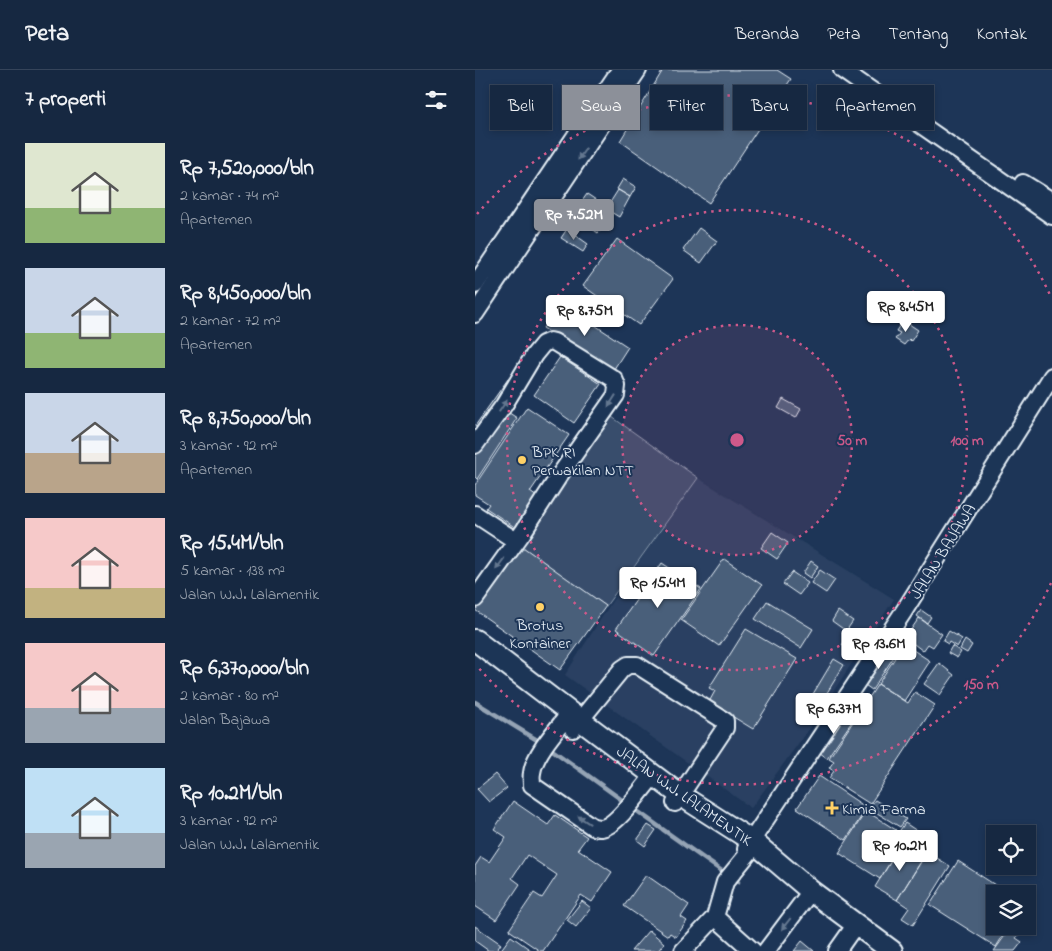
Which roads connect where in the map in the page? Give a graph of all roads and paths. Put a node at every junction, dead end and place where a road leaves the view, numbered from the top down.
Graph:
1 (620, 70) edge
2 (638, 70) edge
3 (842, 70) edge
4 (859, 70) edge
5 (866, 85) edge
6 (877, 85) edge
7 (934, 127) edge
8 (934, 129) edge
9 (1052, 201) edge
10 (1052, 216) edge
11 (475, 285) edge
12 (475, 314) edge
13 (1052, 376) edge
14 (475, 445) edge
15 (475, 514) edge
16 (516, 541) junction
17 (475, 599) edge
18 (475, 640) edge
19 (475, 657) edge
20 (568, 724) junction
21 (646, 784) junction
22 (677, 799) junction
23 (751, 847) junction
24 (809, 895) junction
25 (715, 917) junction
26 (853, 928) junction
27 (683, 951) edge
28 (753, 951) edge
29 (766, 951) edge
30 (837, 951) edge
31 (875, 951) edge
32 (892, 951) edge

1 - 11 street
2 -> 12 street
3 - 5 street
4 - 6 street
7 - 9 street
8 - 10 street
13 - 23 street, JALAN BAJAWA
14 -> 16 street
15 - 16 street
16 -> 17 street
18 - 20 main road, JALAN W.J. LALAMENTIK
19 - 20 main road
20 - 21 main road, JALAN W.J. LALAMENTIK
21 -> 20 street
20 - 22 street
21 - 22 main road, JALAN W.J. LALAMENTIK
22 - 23 main road, JALAN W.J. LALAMENTIK
23 - 24 main road, JALAN W.J. LALAMENTIK
23 - 25 street, JALAN BAJAWA
24 - 26 main road, JALAN W.J. LALAMENTIK
24 -> 29 street
25 - 27 street
25 - 28 street
26 - 30 street
26 - 31 main road
26 - 32 main road, JALAN W.J. LALAMENTIK

